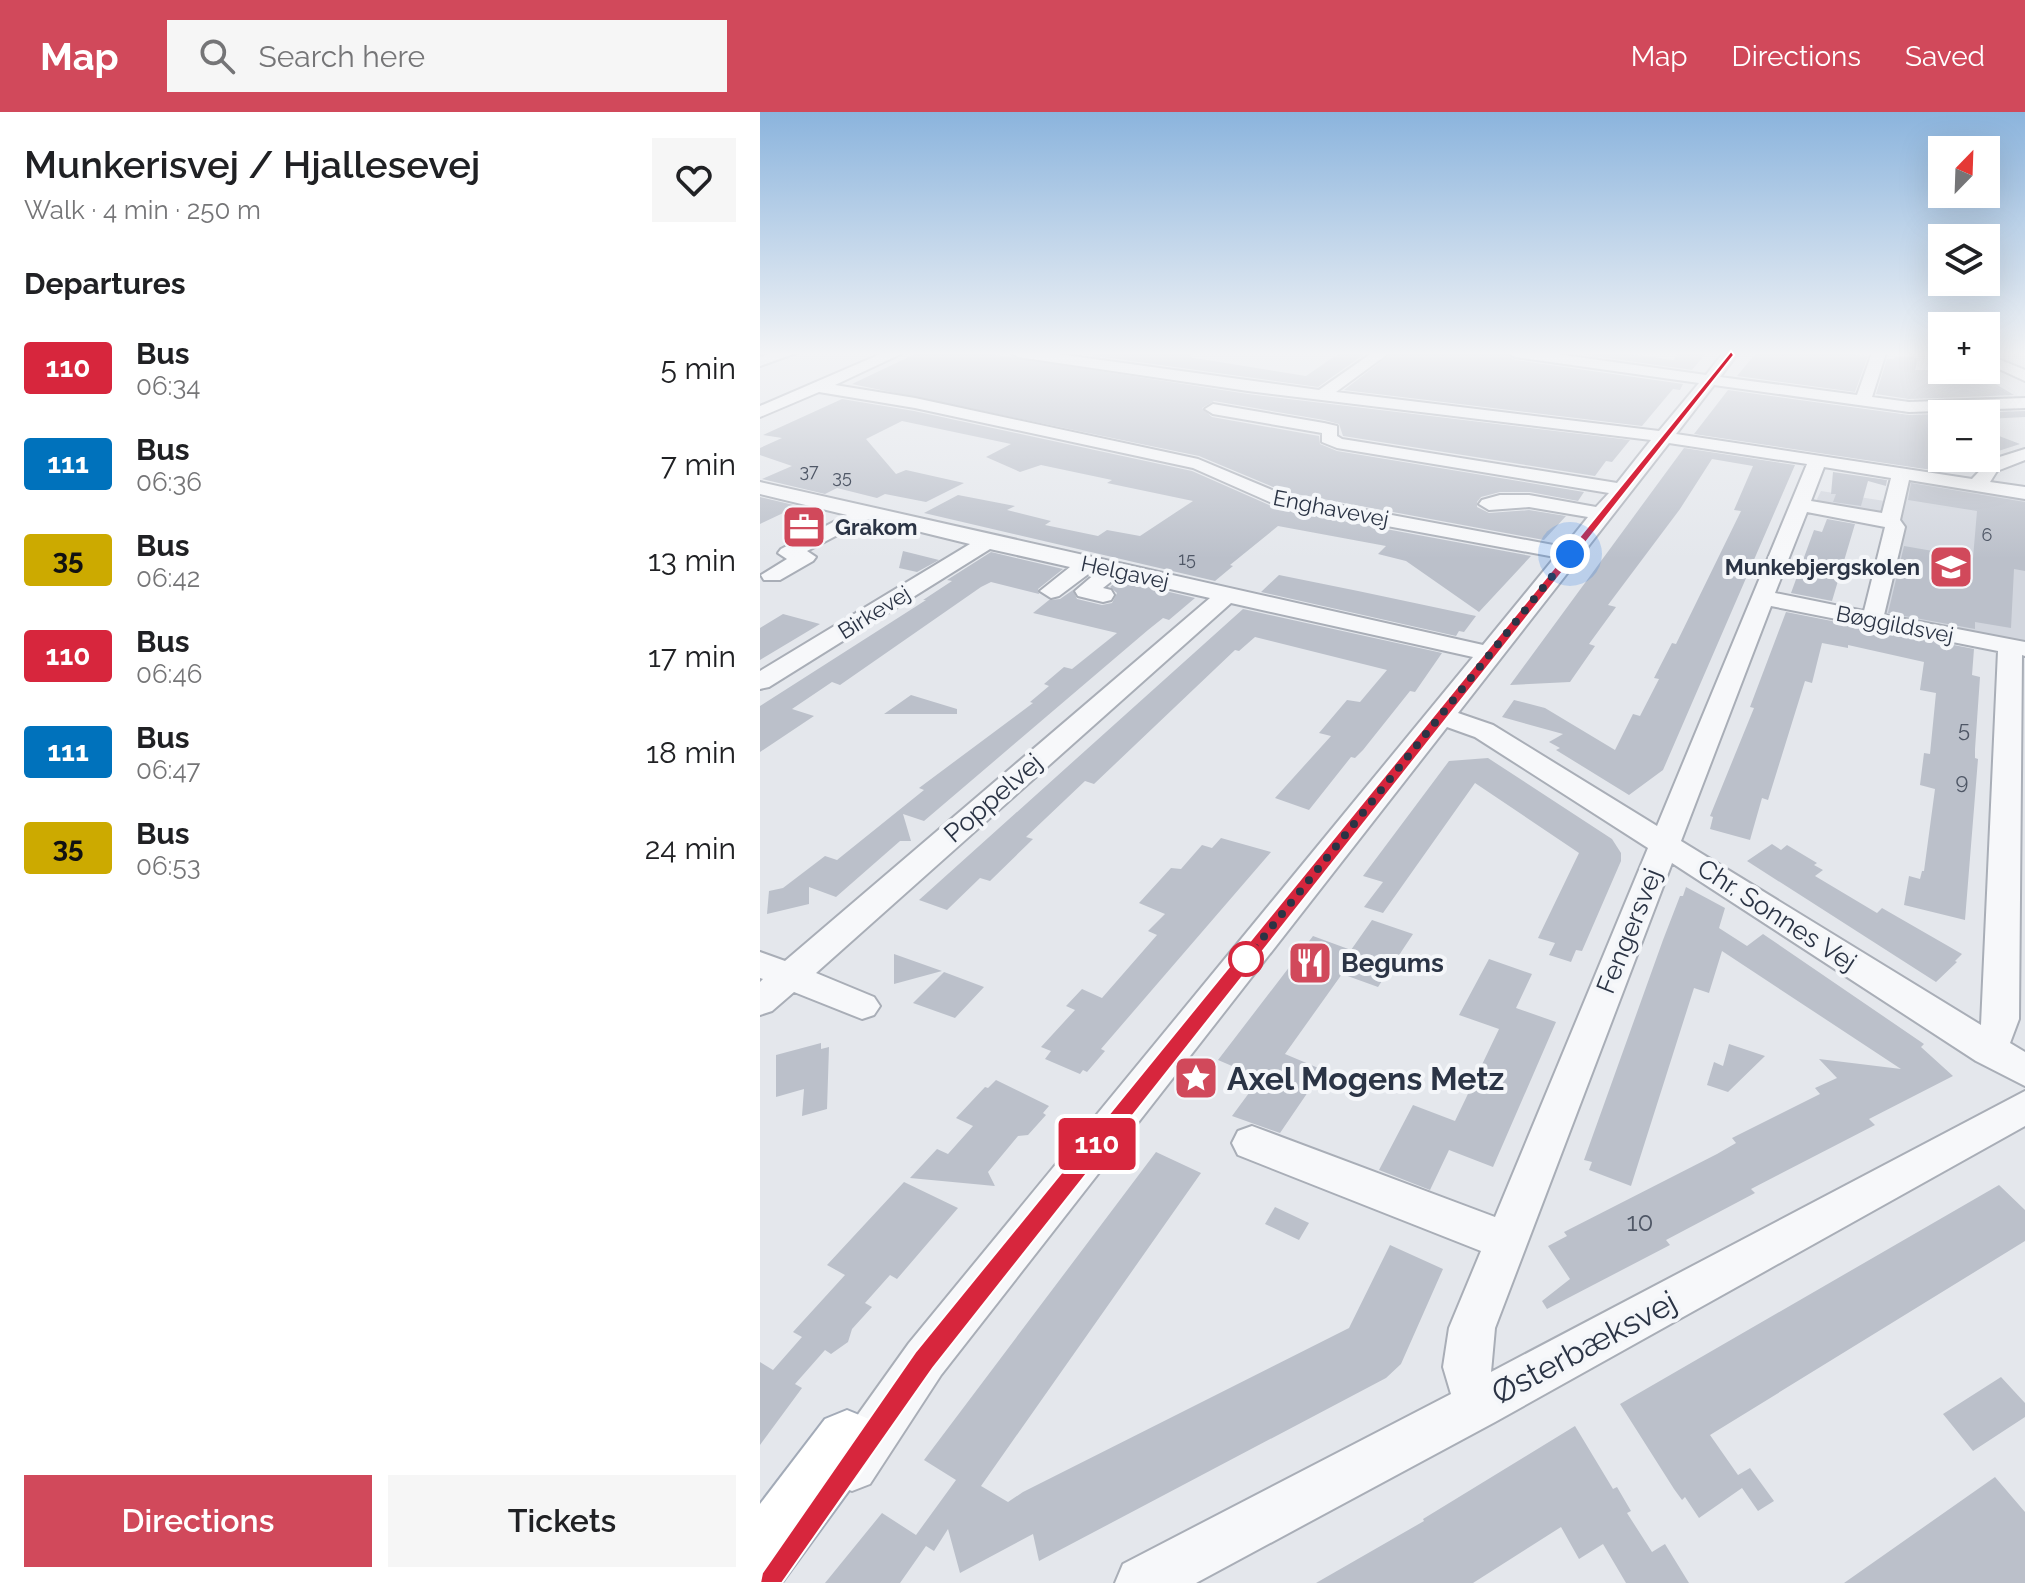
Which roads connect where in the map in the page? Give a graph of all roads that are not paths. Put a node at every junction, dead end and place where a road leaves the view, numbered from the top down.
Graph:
1 (1002, 422) edge
2 (1287, 422) edge
3 (1540, 422) edge
4 (1677, 422) edge
5 (1665, 437) junction
6 (2025, 454) edge
7 (1534, 455) dead end
8 (1817, 461) junction
9 (1518, 473) junction
10 (1901, 474) junction
11 (1979, 486) junction
12 (760, 488) edge
13 (1621, 489) junction
14 (2023, 499) edge
15 (1996, 501) dead end
16 (1801, 505) junction
17 (865, 513) junction
18 (1601, 514) junction
19 (1890, 520) junction
20 (987, 542) junction
21 (1570, 554) junction
22 (1049, 556) junction
23 (1088, 564) junction
24 (1113, 570) junction
25 (772, 575) dead end
26 (1103, 595) dead end
27 (1227, 595) junction
28 (1765, 598) junction
29 (1871, 619) junction
30 (2018, 648) edge
31 (1490, 654) junction
32 (760, 682) edge
33 (1442, 716) junction
34 (1665, 843) junction
35 (774, 970) edge
36 (760, 1002) edge
37 (862, 1006) dead end
38 (1989, 1051) junction
39 (2025, 1071) edge
40 (2025, 1107) edge
41 (1252, 1143) dead end
42 (1507, 1241) junction
43 (925, 1359) junction
44 (1478, 1405) junction
45 (847, 1441) junction
46 (760, 1533) edge
47 (760, 1558) edge
48 (772, 1583) edge
49 (1142, 1583) edge

1 - 21 street, Enghavevej
2 - 9 street
3 - 5 street
4 - 5 street
5 - 8 street
5 - 13 street
6 - 11 street
7 - 9 street
8 - 10 street
8 - 16 street, Fengersvej
9 - 13 street
9 - 18 street
10 - 11 street
10 - 19 street
11 - 14 street
12 - 17 street, Helgavej
13 - 18 street
14 - 15 street
16 - 19 street
16 - 28 street, Fengersvej
17 - 20 street, Helgavej
17 - 25 street
18 - 21 street
19 - 29 street
20 - 22 street, Helgavej
20 - 32 street, Birkevej
21 - 31 street
22 - 23 street, Helgavej
22 - 23 street
23 - 24 street, Helgavej
24 - 26 street
24 - 27 street, Helgavej
27 - 31 street, Helgavej
27 - 35 street, Poppelvej
28 - 29 street, Bøggildsvej
28 - 34 street, Fengersvej
29 - 30 street, Bøggildsvej
30 - 38 street
31 - 33 street
33 - 34 street, Chr. Sonnes Vej
33 - 43 street
34 - 38 street, Chr. Sonnes Vej
34 - 42 street, Fengersvej
35 - 36 street, Poppelvej
35 - 37 street
38 - 39 street, Chr. Sonnes Vej
40 - 44 street, Østerbæksvej
41 - 42 street
42 - 44 street, Fengersvej
43 - 45 street
43 - 48 street
44 - 49 street, Østerbæksvej
45 - 46 street
45 - 47 main road

